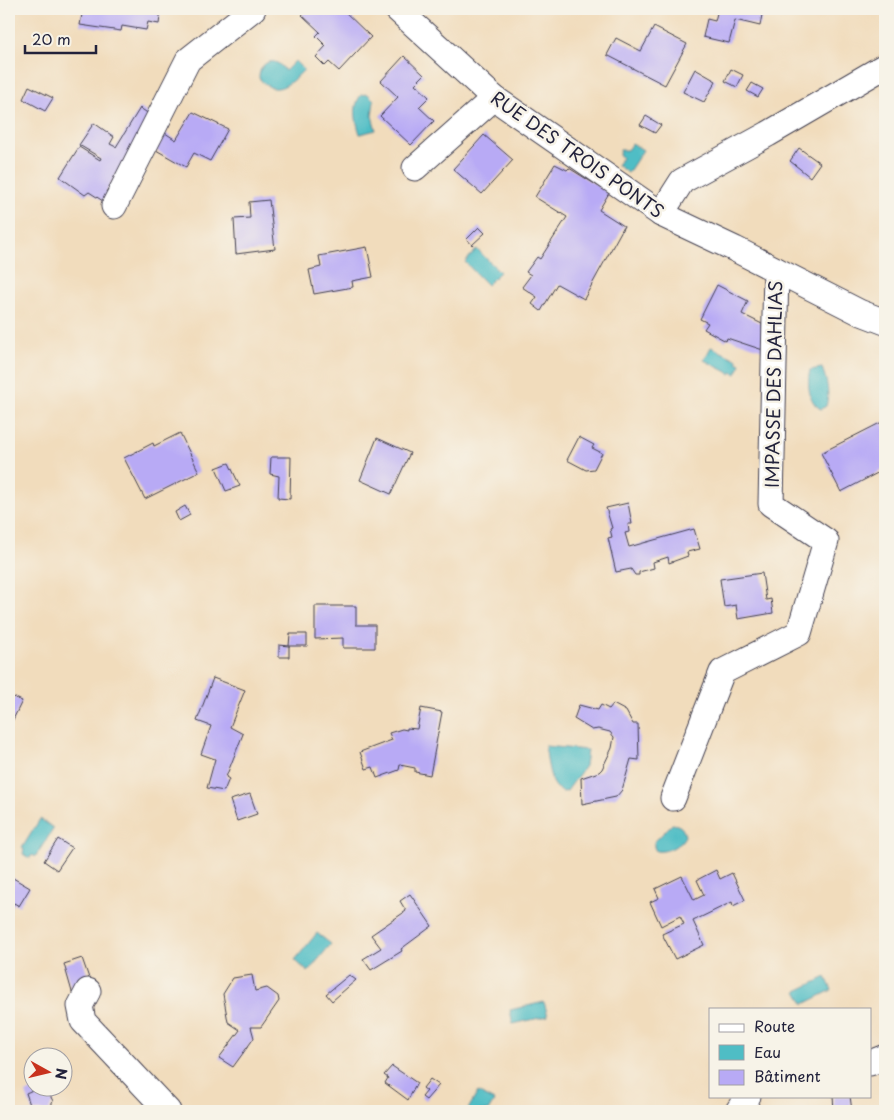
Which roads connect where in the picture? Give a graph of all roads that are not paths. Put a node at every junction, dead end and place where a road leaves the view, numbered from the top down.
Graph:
1 (253, 9) edge
2 (398, 9) edge
3 (885, 66) edge
4 (494, 98) junction
5 (415, 168) dead end
6 (114, 206) dead end
7 (661, 214) junction
8 (776, 270) junction
9 (885, 322) edge
10 (673, 798) dead end
11 (88, 991) dead end
12 (885, 1057) edge
13 (872, 1062) edge
14 (747, 1098) edge
15 (168, 1111) edge
16 (738, 1111) edge

1 - 6 street
2 - 4 street, RUE DES TROIS PONTS
3 - 7 street
4 - 5 street
4 - 7 street, RUE DES TROIS PONTS
7 - 8 street, RUE DES TROIS PONTS
8 - 9 street, RUE DES TROIS PONTS
8 - 10 street, IMPASSE DES DAHLIAS
11 - 15 street
12 - 13 street
14 - 16 street

